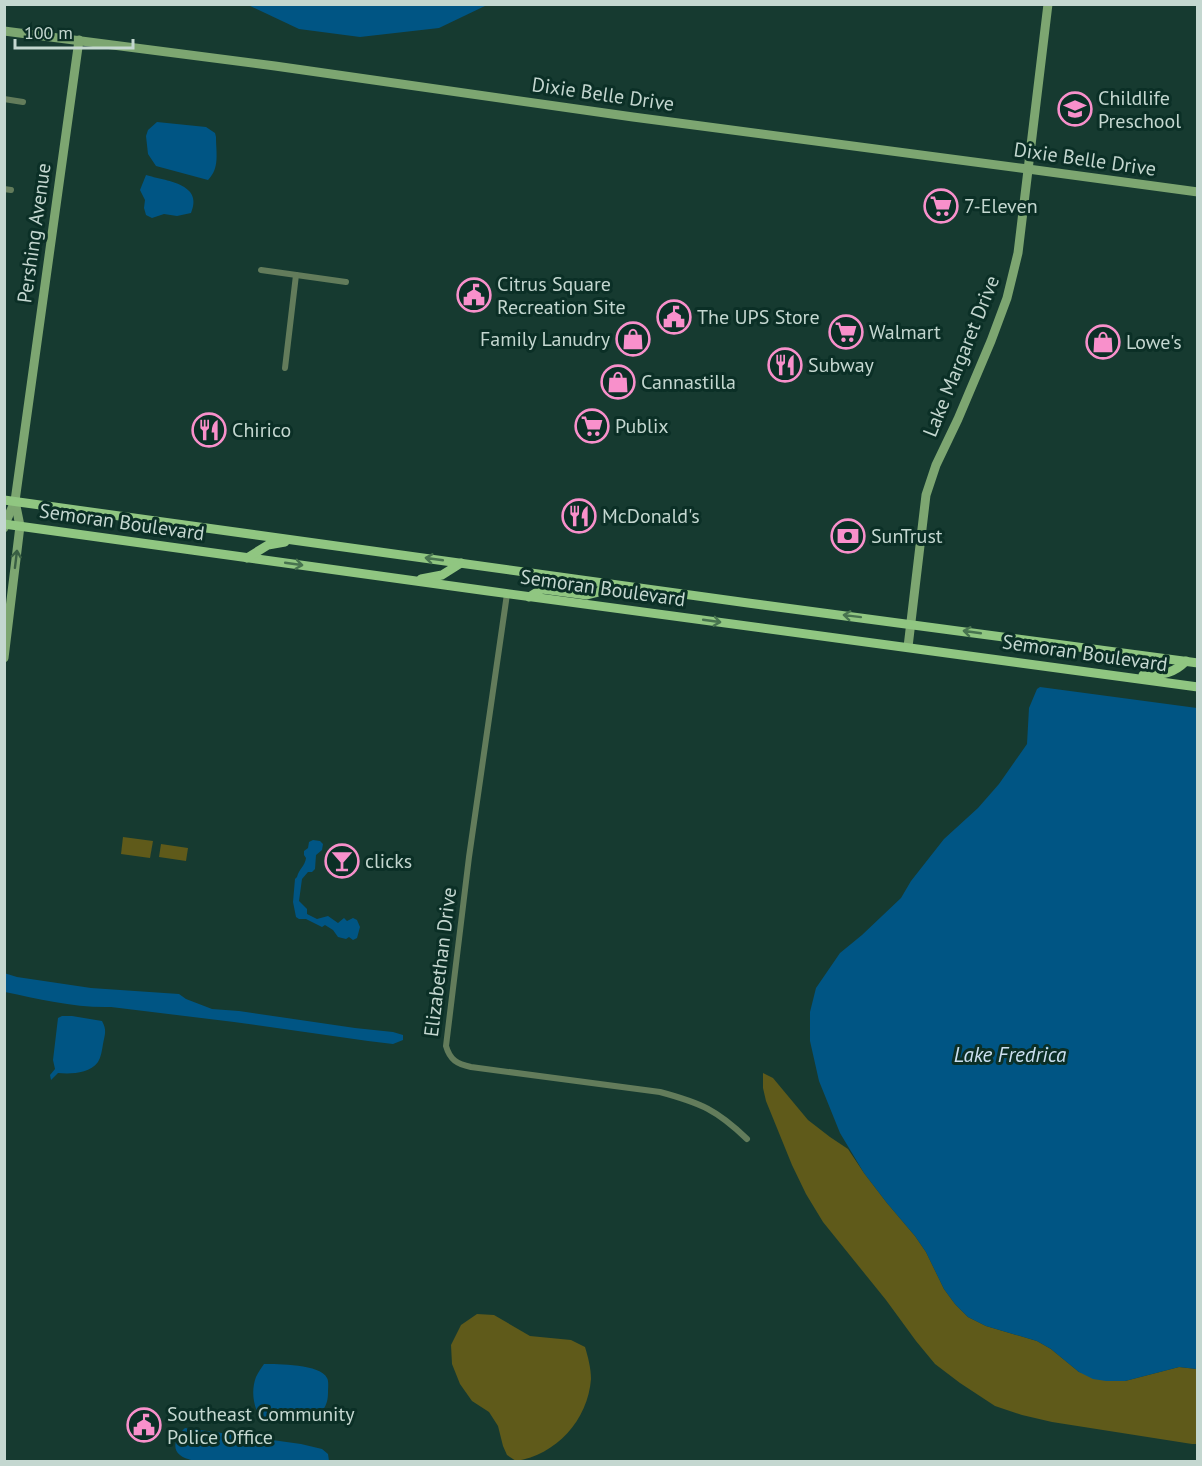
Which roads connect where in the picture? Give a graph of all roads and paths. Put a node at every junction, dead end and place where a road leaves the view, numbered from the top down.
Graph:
1 (1048, 4) edge
2 (4, 30) edge
3 (79, 40) junction
4 (4, 99) edge
5 (22, 102) dead end
6 (1028, 168) junction
7 (1197, 192) edge
8 (261, 270) dead end
9 (296, 275) junction
10 (346, 282) dead end
11 (285, 368) dead end
12 (4, 500) edge
13 (15, 501) junction
14 (5, 525) edge
15 (20, 526) junction
16 (296, 540) junction
17 (247, 558) junction
18 (461, 563) junction
19 (412, 581) junction
20 (607, 584) junction
21 (507, 594) junction
22 (529, 597) junction
23 (910, 624) junction
24 (908, 647) junction
25 (4, 658) edge
26 (1186, 661) junction
27 (1197, 663) edge
28 (1120, 677) junction
29 (1197, 687) edge
30 (747, 1139) dead end

1 - 6 street, Lake Margaret Drive
2 - 3 street, Dixie Belle Drive
3 - 6 street, Dixie Belle Drive
3 - 13 street, Pershing Avenue
4 - 5 street
6 - 7 street, Dixie Belle Drive
6 - 23 street, Lake Margaret Drive
8 - 9 street
9 - 10 street
9 - 11 street
12 - 13 main road, Semoran Boulevard
13 - 14 street, Pershing Avenue
13 - 15 street, Pershing Avenue
13 - 16 main road, Semoran Boulevard
14 - 15 main road, Semoran Boulevard
15 - 17 main road, Semoran Boulevard
25 -> 15 street, Pershing Avenue
16 - 17 main road
18 -> 16 main road, Semoran Boulevard
17 -> 19 main road, Semoran Boulevard
18 - 19 main road
18 - 20 main road, Semoran Boulevard
19 - 21 main road, Semoran Boulevard
20 - 22 main road
23 -> 20 main road, Semoran Boulevard
21 - 22 main road, Semoran Boulevard
21 - 30 street, Elizabethan Drive
22 -> 24 main road, Semoran Boulevard
23 - 24 street, Lake Margaret Drive
26 -> 23 main road, Semoran Boulevard
24 - 28 main road, Semoran Boulevard
26 - 27 main road, Semoran Boulevard
26 - 28 main road
28 - 29 main road, Semoran Boulevard

